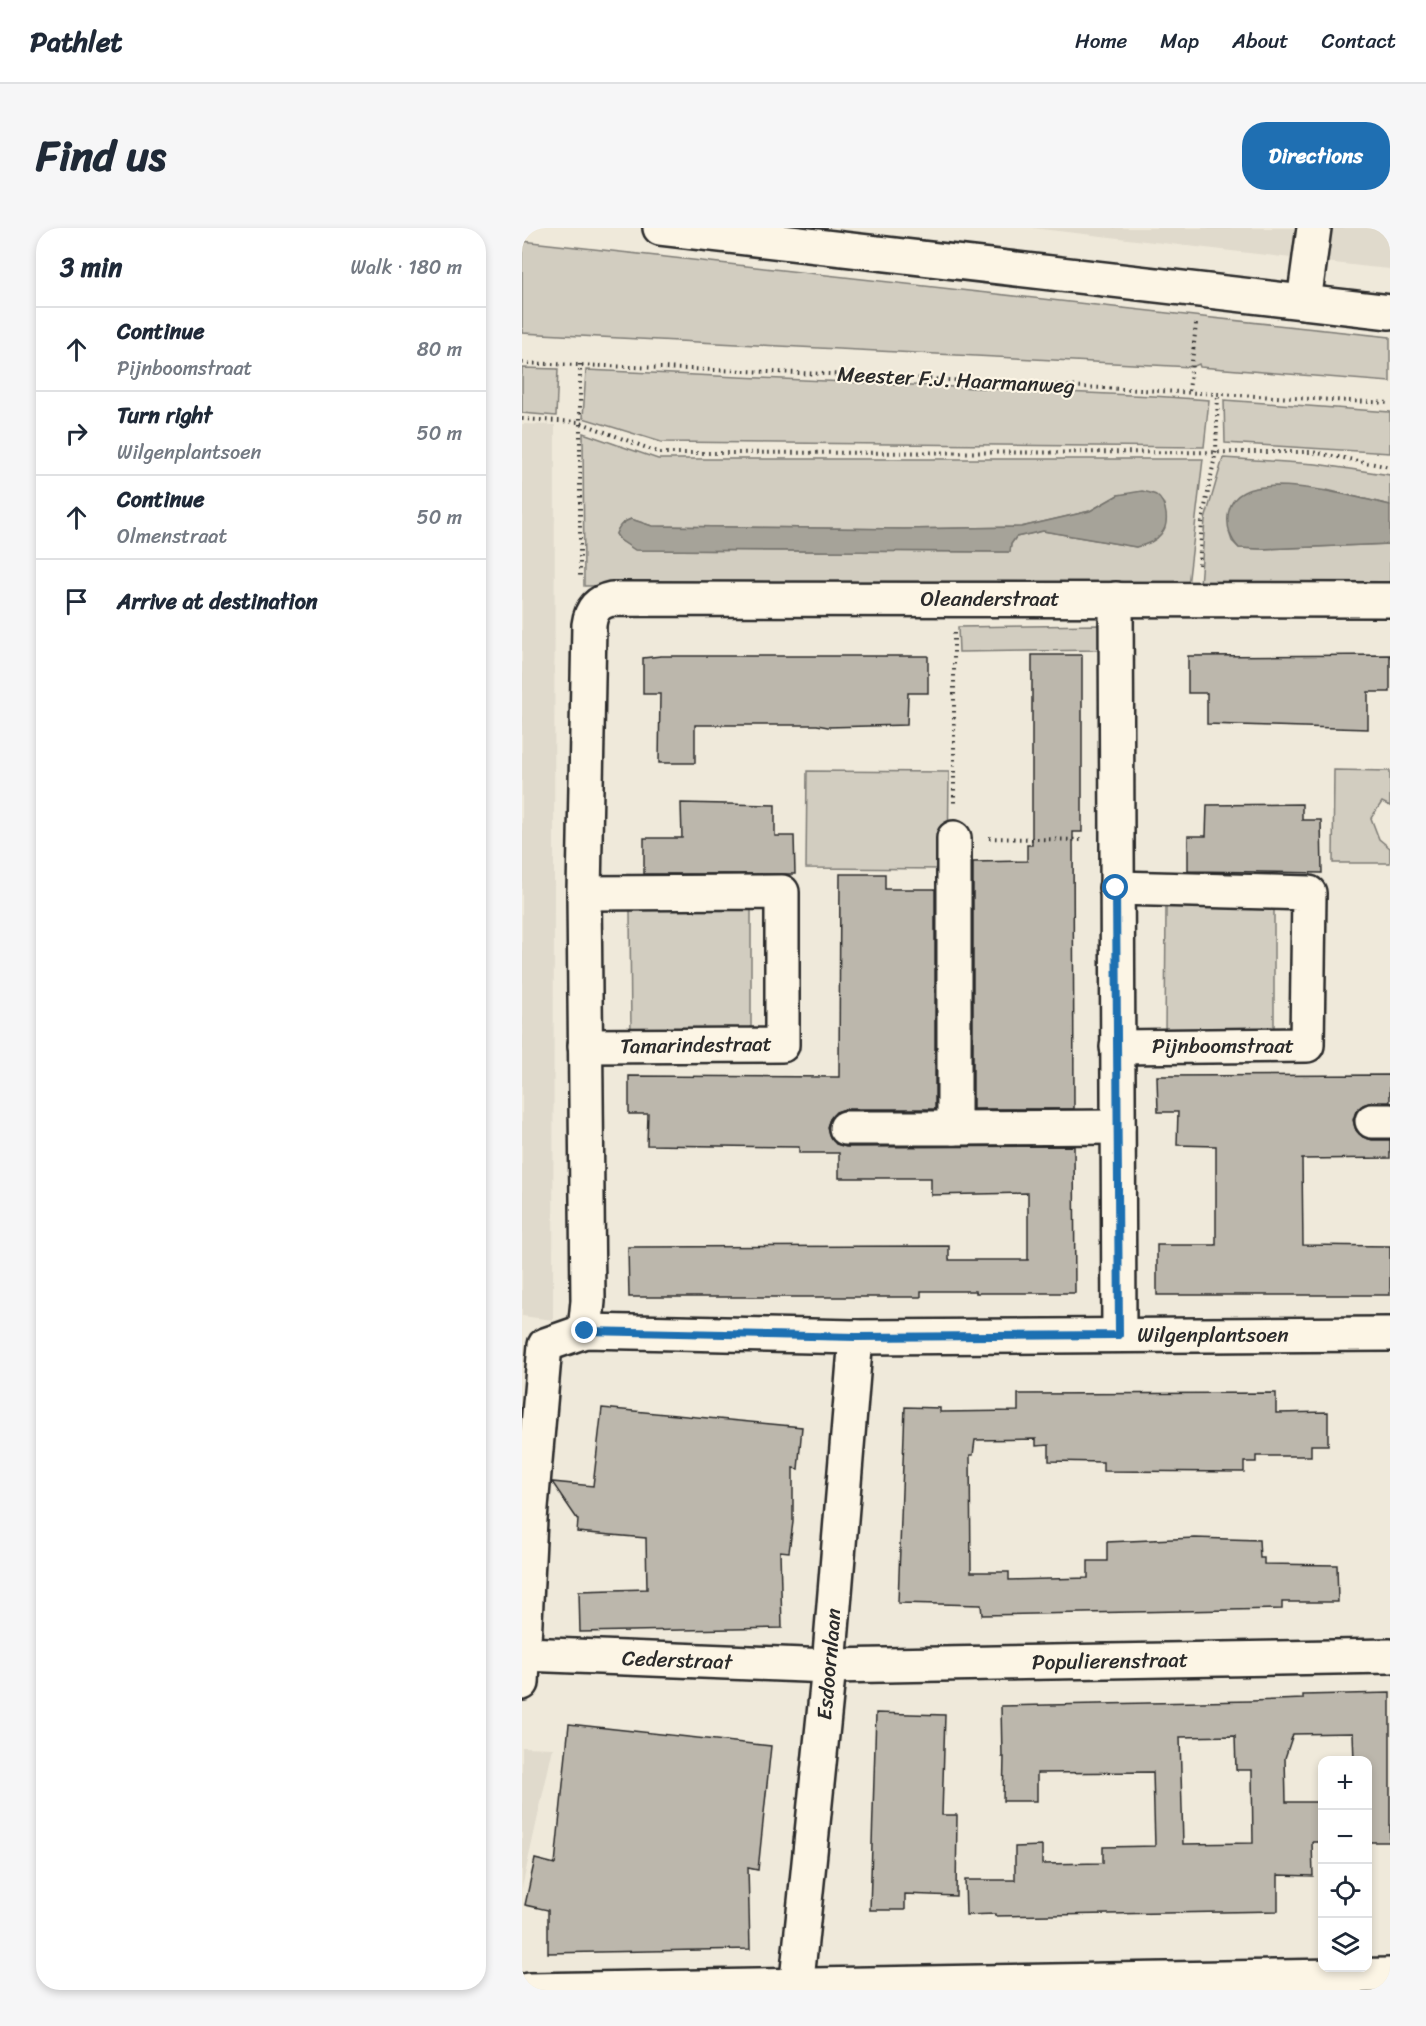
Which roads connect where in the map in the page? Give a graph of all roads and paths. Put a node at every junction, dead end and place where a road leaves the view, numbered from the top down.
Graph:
1 (660, 228) edge
2 (1314, 228) edge
3 (1304, 302) junction
4 (1390, 312) edge
5 (522, 363) edge
6 (580, 364) junction
7 (1218, 393) junction
8 (1390, 403) edge
9 (522, 419) edge
10 (579, 422) junction
11 (1216, 451) junction
12 (1390, 467) edge
13 (954, 599) junction
14 (1116, 599) junction
15 (1196, 599) junction
16 (1390, 600) edge
17 (593, 610) junction
18 (954, 838) junction
19 (1116, 840) junction
20 (1116, 888) junction
21 (584, 893) junction
22 (585, 1046) junction
23 (1116, 1047) junction
24 (1118, 1127) junction
25 (846, 1128) dead end
26 (954, 1128) junction
27 (585, 1331) junction
28 (1390, 1334) edge
29 (1119, 1335) junction
30 (856, 1337) junction
31 (526, 1518) edge
32 (1390, 1656) edge
33 (829, 1666) junction
34 (523, 1668) edge
35 (1390, 1975) edge
36 (797, 1988) edge
37 (529, 1990) edge

1 - 3 street
2 - 3 street
3 - 4 street
5 - 6 path, Meester F.J. Haarmanweg
6 - 7 path, Meester F.J. Haarmanweg
6 - 10 path
7 - 8 path, Meester F.J. Haarmanweg
7 - 11 path
9 - 10 path
10 - 11 path
10 - 17 path
11 - 12 path
11 - 15 path
13 - 14 street, Oleanderstraat
13 - 17 street, Oleanderstraat
13 - 18 path
14 - 15 street, Oleanderstraat
14 - 19 street
15 - 16 street, Oleanderstraat
17 - 21 street
18 - 19 path
18 - 26 street
19 - 20 street
20 - 23 street
20 - 23 street, Pijnboomstraat
21 - 22 street
21 - 22 street, Tamarindestraat
22 - 27 street
23 - 24 street
24 - 26 street
24 - 29 street
25 - 26 street
27 - 30 street, Wilgenplantsoen
27 - 31 street
28 - 29 street, Wilgenplantsoen
29 - 30 street, Wilgenplantsoen
30 - 33 street, Esdoornlaan
31 - 34 street
32 - 33 street, Populierenstraat
33 - 34 street, Cederstraat
33 - 36 street, Esdoornlaan
35 - 36 street
36 - 37 street

